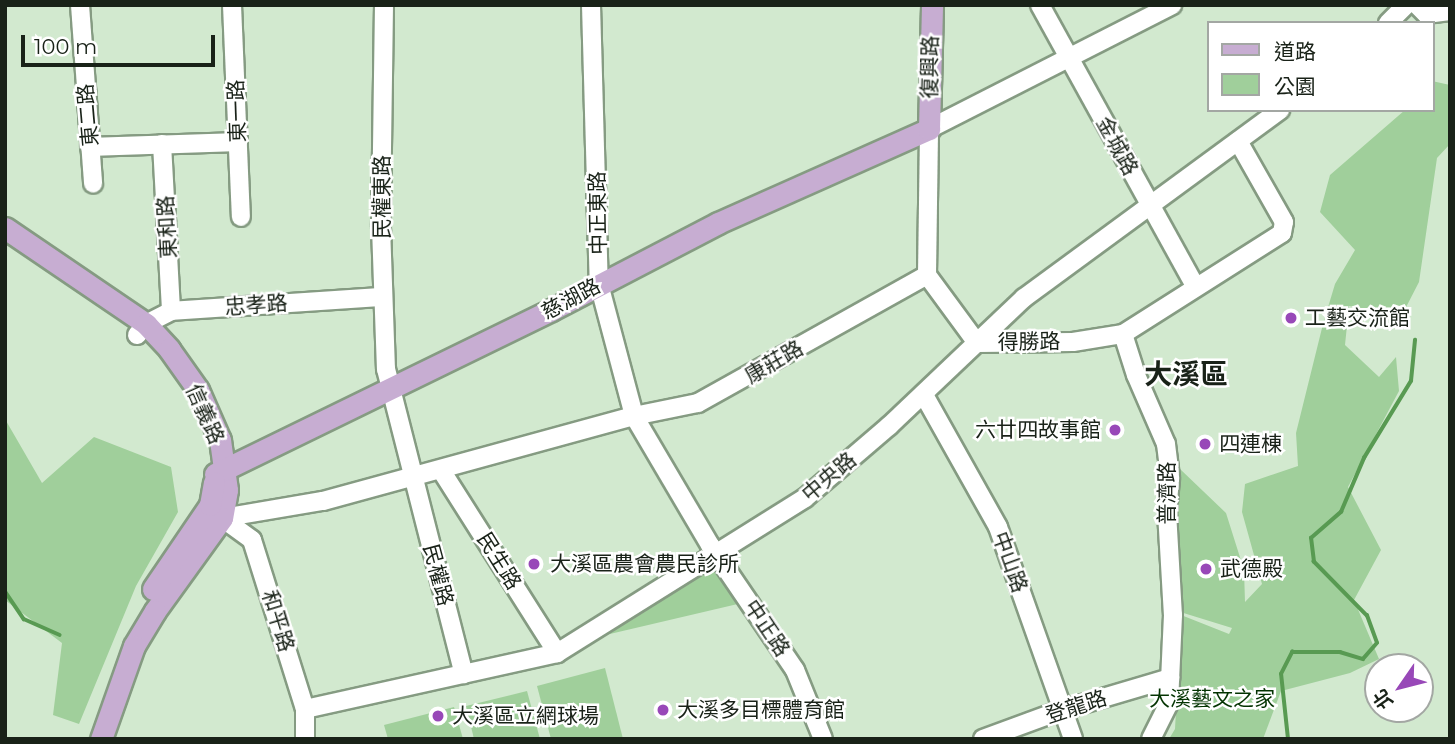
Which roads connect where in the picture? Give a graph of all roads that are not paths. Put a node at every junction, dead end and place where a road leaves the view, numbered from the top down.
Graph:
1 (80, 5) edge
2 (232, 5) edge
3 (384, 5) edge
4 (592, 5) edge
5 (932, 5) edge
6 (1040, 5) edge
7 (1172, 5) edge
8 (1406, 5) edge
9 (1417, 5) edge
10 (1450, 11) edge
11 (1390, 21) edge
12 (1067, 57) junction
13 (1277, 112) edge
14 (929, 129) junction
15 (1238, 141) junction
16 (238, 142) junction
17 (162, 144) junction
18 (90, 146) junction
19 (93, 184) dead end
20 (1149, 205) junction
21 (241, 217) dead end
22 (5, 228) edge
23 (5, 244) edge
24 (927, 275) junction
25 (599, 284) junction
26 (1195, 286) junction
27 (383, 297) junction
28 (171, 311) junction
29 (141, 329) junction
30 (1123, 334) junction
31 (977, 343) junction
32 (389, 389) junction
33 (924, 395) junction
34 (634, 416) junction
35 (441, 470) junction
36 (220, 472) junction
37 (412, 475) junction
38 (213, 517) junction
39 (718, 554) junction
40 (557, 653) junction
41 (464, 674) junction
42 (1170, 678) junction
43 (305, 709) junction
44 (1062, 710) junction
45 (90, 739) edge
46 (101, 739) edge
47 (305, 739) edge
48 (823, 739) edge
49 (983, 739) edge
50 (1073, 739) edge
51 (1151, 739) edge

1 - 18 street, 東二路
2 - 16 street, 東一路
3 - 27 street, 民權東路
4 - 25 street, 中正東路
5 - 14 main road, 復興路
6 - 12 street, 金城路
7 - 12 street
8 - 11 street
9 - 10 street
12 - 14 street
12 - 20 street, 金城路
13 - 15 street, 中央路
14 - 24 street
14 - 25 main road, 慈湖路
15 - 20 street, 中央路
15 - 26 street
16 - 17 street
16 - 21 street, 東一路
17 - 18 street
17 - 28 street, 東和路
18 - 19 street, 東二路
20 - 26 street, 金城路
20 - 31 street, 中央路
22 - 29 main road, 信義路
23 - 29 main road, 信義路
24 - 31 street, 得勝路
24 - 34 street, 康莊路
25 - 32 main road, 慈湖路
25 - 34 street, 中正東路
26 - 30 street
27 - 28 street, 忠孝路
27 - 32 street, 民權東路
28 - 29 street, 忠孝路
29 - 36 main road, 信義路
30 - 31 street, 得勝路
30 - 42 street, 普濟路
31 - 33 street, 中央路
32 - 36 main road, 慈湖路
32 - 37 street, 民權路
33 - 39 street, 中央路
33 - 44 street, 中山路
34 - 35 street, 康莊路
34 - 39 street, 中正路
35 - 37 street, 康莊路
35 - 40 street, 民生路
36 - 38 main road, 信義路
37 - 38 street, 康莊路
37 - 41 street, 民權路
38 - 43 street, 和平路
38 - 45 main road, 信義路
38 - 46 main road, 信義路
39 - 40 street, 中央路
39 - 48 street, 中正路
40 - 41 street, 中央路
41 - 43 street, 中央路
42 - 44 street, 登龍路
42 - 51 street, 普濟路
43 - 47 street, 和平路
44 - 49 street, 登龍路
44 - 50 street, 中山路

